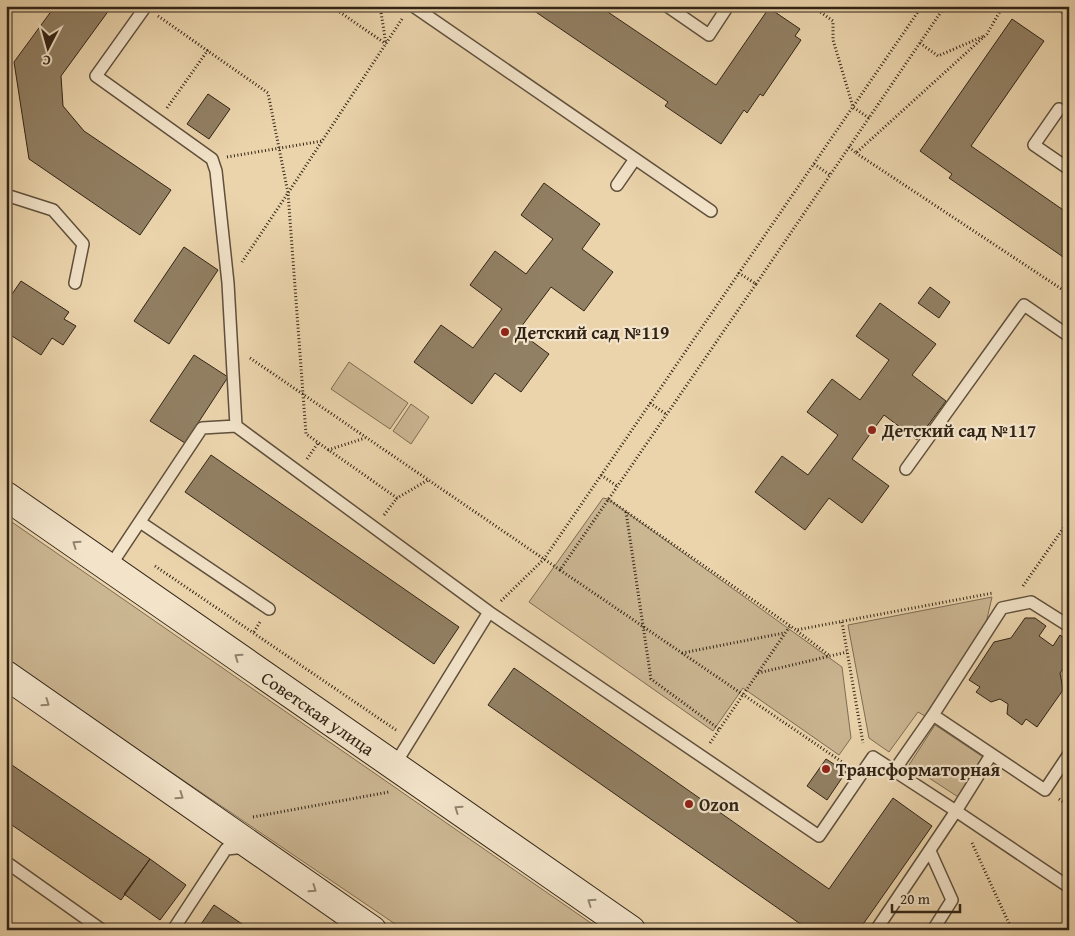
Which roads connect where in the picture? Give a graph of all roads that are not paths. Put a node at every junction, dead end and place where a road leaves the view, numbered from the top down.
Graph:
1 (146, 6) edge
2 (667, 6) edge
3 (728, 6) edge
4 (410, 10) edge
5 (1059, 109) dead end
6 (636, 159) junction
7 (1069, 169) edge
8 (617, 185) dead end
9 (6, 194) edge
10 (711, 211) dead end
11 (75, 283) dead end
12 (1069, 336) edge
13 (236, 426) junction
14 (906, 469) dead end
15 (6, 496) edge
16 (140, 522) junction
17 (116, 556) junction
18 (269, 610) dead end
19 (490, 612) junction
20 (1069, 626) edge
21 (6, 675) edge
22 (933, 715) junction
23 (1069, 754) edge
24 (992, 755) junction
25 (894, 771) junction
26 (394, 779) junction
27 (956, 811) junction
28 (253, 847) junction
29 (930, 850) junction
30 (6, 862) edge
31 (1069, 887) edge
32 (369, 929) edge
33 (102, 930) edge
34 (173, 930) edge
35 (631, 930) edge
36 (876, 930) edge
37 (933, 930) edge

1 - 13 lane
2 - 3 lane
4 - 6 lane
5 - 7 lane
6 - 8 lane
6 - 10 lane
9 - 11 lane
12 - 14 lane
13 - 16 lane
13 - 19 lane
17 -> 15 street, Советская улица
16 - 17 lane
16 - 18 lane
26 -> 17 street, Советская улица
19 - 25 lane
19 - 26 lane
20 - 22 lane
21 -> 28 street
22 - 24 lane
22 - 25 lane
23 - 24 lane
24 - 27 lane
25 - 27 lane
35 -> 26 street, Советская улица
27 - 29 lane
27 - 31 lane
28 -> 32 street
28 - 34 lane
29 - 36 lane
29 - 37 lane
30 - 33 lane

